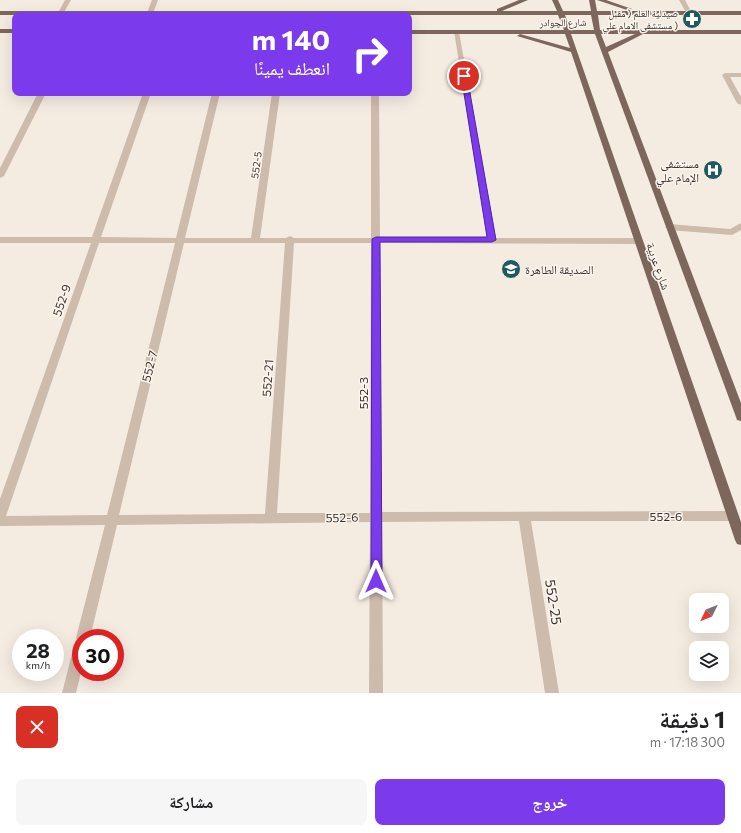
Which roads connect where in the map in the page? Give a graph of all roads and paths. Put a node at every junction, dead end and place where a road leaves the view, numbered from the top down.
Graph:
1 (68, 0) edge
2 (155, 0) edge
3 (525, 0) edge
4 (555, 0) edge
5 (592, 0) edge
6 (600, 0) edge
7 (682, 0) edge
8 (62, 12) edge
9 (150, 12) edge
10 (593, 12) junction
11 (0, 13) edge
12 (12, 13) edge
13 (412, 13) edge
14 (488, 13) junction
15 (561, 13) junction
16 (647, 13) junction
17 (689, 13) junction
18 (741, 13) edge
19 (0, 31) edge
20 (12, 31) edge
21 (597, 31) junction
22 (412, 32) edge
23 (456, 32) junction
24 (500, 32) junction
25 (568, 32) junction
26 (645, 32) junction
27 (741, 32) edge
28 (574, 51) junction
29 (604, 52) junction
30 (741, 75) edge
31 (40, 96) edge
32 (146, 96) edge
33 (215, 96) edge
34 (276, 96) edge
35 (375, 96) edge
36 (741, 103) edge
37 (0, 176) edge
38 (670, 227) junction
39 (741, 227) edge
40 (96, 239) junction
41 (180, 239) junction
42 (256, 239) junction
43 (290, 239) junction
44 (376, 239) junction
45 (0, 240) edge
46 (492, 240) junction
47 (638, 241) junction
48 (741, 417) edge
49 (0, 516) edge
50 (524, 516) junction
51 (732, 516) junction
52 (376, 517) junction
53 (270, 518) junction
54 (112, 520) junction
55 (0, 521) edge
56 (741, 540) edge
57 (85, 629) edge
58 (72, 681) edge
59 (69, 693) edge
60 (376, 693) edge
61 (552, 693) edge

1 - 8 street
2 - 9 street
3 - 14 main road
4 - 15 main road, شارع عربية
5 - 10 main road, شارع عربية
6 - 16 main road
7 - 17 street
10 - 15 main road, شارع الچوادر
10 - 16 main road, شارع الچوادر
10 - 21 main road, شارع عربية
11 - 12 main road, شارع الچوادر
13 - 14 main road, شارع الچوادر
14 - 15 main road, شارع الچوادر
15 - 25 main road, شارع عربية
16 - 17 main road, شارع الچوادر
17 - 18 main road, شارع الچوادر
19 - 20 main road
21 - 25 main road, شارع الچوادر
21 - 26 main road, شارع الچوادر
21 - 29 main road, شارع عربية
22 - 23 main road, شارع الچوادر
23 - 24 main road, شارع الچوادر
23 - 46 street
24 - 25 main road, شارع الچوادر
24 - 28 main road
25 - 28 main road, شارع عربية
26 - 27 main road, شارع الچوادر
26 - 29 main road
28 - 47 main road, شارع عربية
29 - 38 main road, شارع عربية
30 - 36 street
31 - 37 street
32 - 40 street, 552-9
33 - 41 street, 552-7
34 - 42 street, 552-5
35 - 44 street, 552-3
38 - 39 street
38 - 48 main road, شارع عربية
40 - 41 street
40 - 45 street
40 - 49 street, 552-9
41 - 42 street
41 - 54 street, 552-7
42 - 43 street
43 - 44 street
43 - 53 street, 552-21
44 - 46 street
44 - 52 street, 552-3
46 - 47 street
47 - 51 main road, شارع عربية
50 - 51 street, 552-6
50 - 52 street, 552-6
50 - 61 street, 552-25
51 - 56 main road, شارع عربية
52 - 53 street, 552-6
52 - 60 street, 552-3
53 - 54 street, 552-6
54 - 55 street, 552-6
54 - 57 street, 552-7
58 - 59 street

